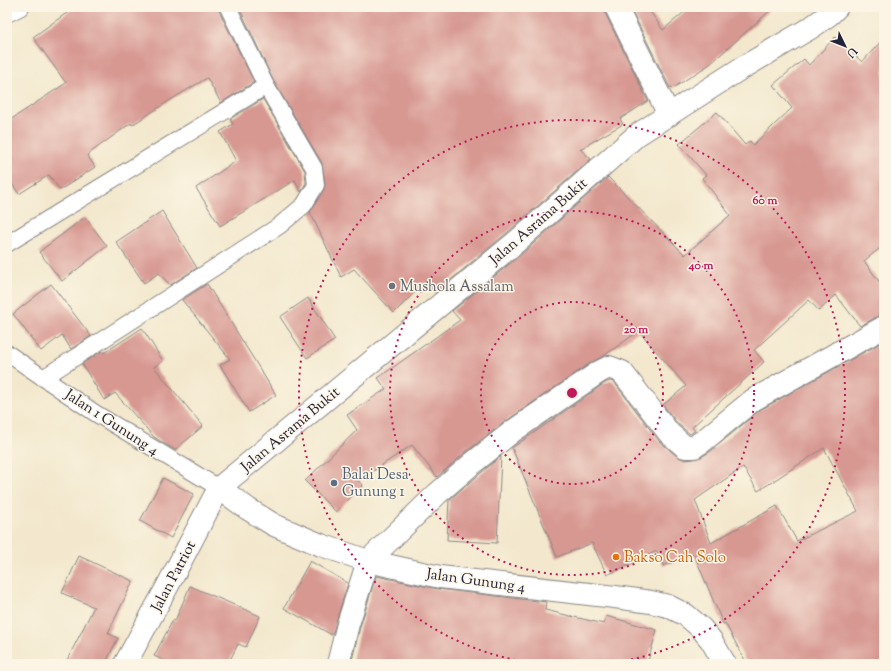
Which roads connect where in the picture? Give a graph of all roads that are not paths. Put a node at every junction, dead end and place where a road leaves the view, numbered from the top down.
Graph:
1 (21, 7) edge
2 (228, 7) edge
3 (616, 7) edge
4 (837, 7) edge
5 (7, 14) edge
6 (266, 86) junction
7 (669, 115) junction
8 (7, 244) edge
9 (884, 327) edge
10 (7, 353) edge
11 (43, 378) junction
12 (219, 488) junction
13 (368, 561) junction
14 (125, 664) edge
15 (338, 664) edge
16 (725, 664) edge

1 - 5 lane
2 - 6 lane
3 - 7 street
4 - 7 street, Jalan Asrama Bukit
6 - 8 lane
6 - 11 lane
7 - 12 street, Jalan Asrama Bukit
9 - 13 street
10 - 11 lane, Jalan 1 Gunung 4
11 - 12 lane, Jalan 1 Gunung 4
12 - 13 street, Jalan Gunung 4
12 - 14 street, Jalan Patriot
13 - 15 street
13 - 16 street, Jalan Gunung 4

